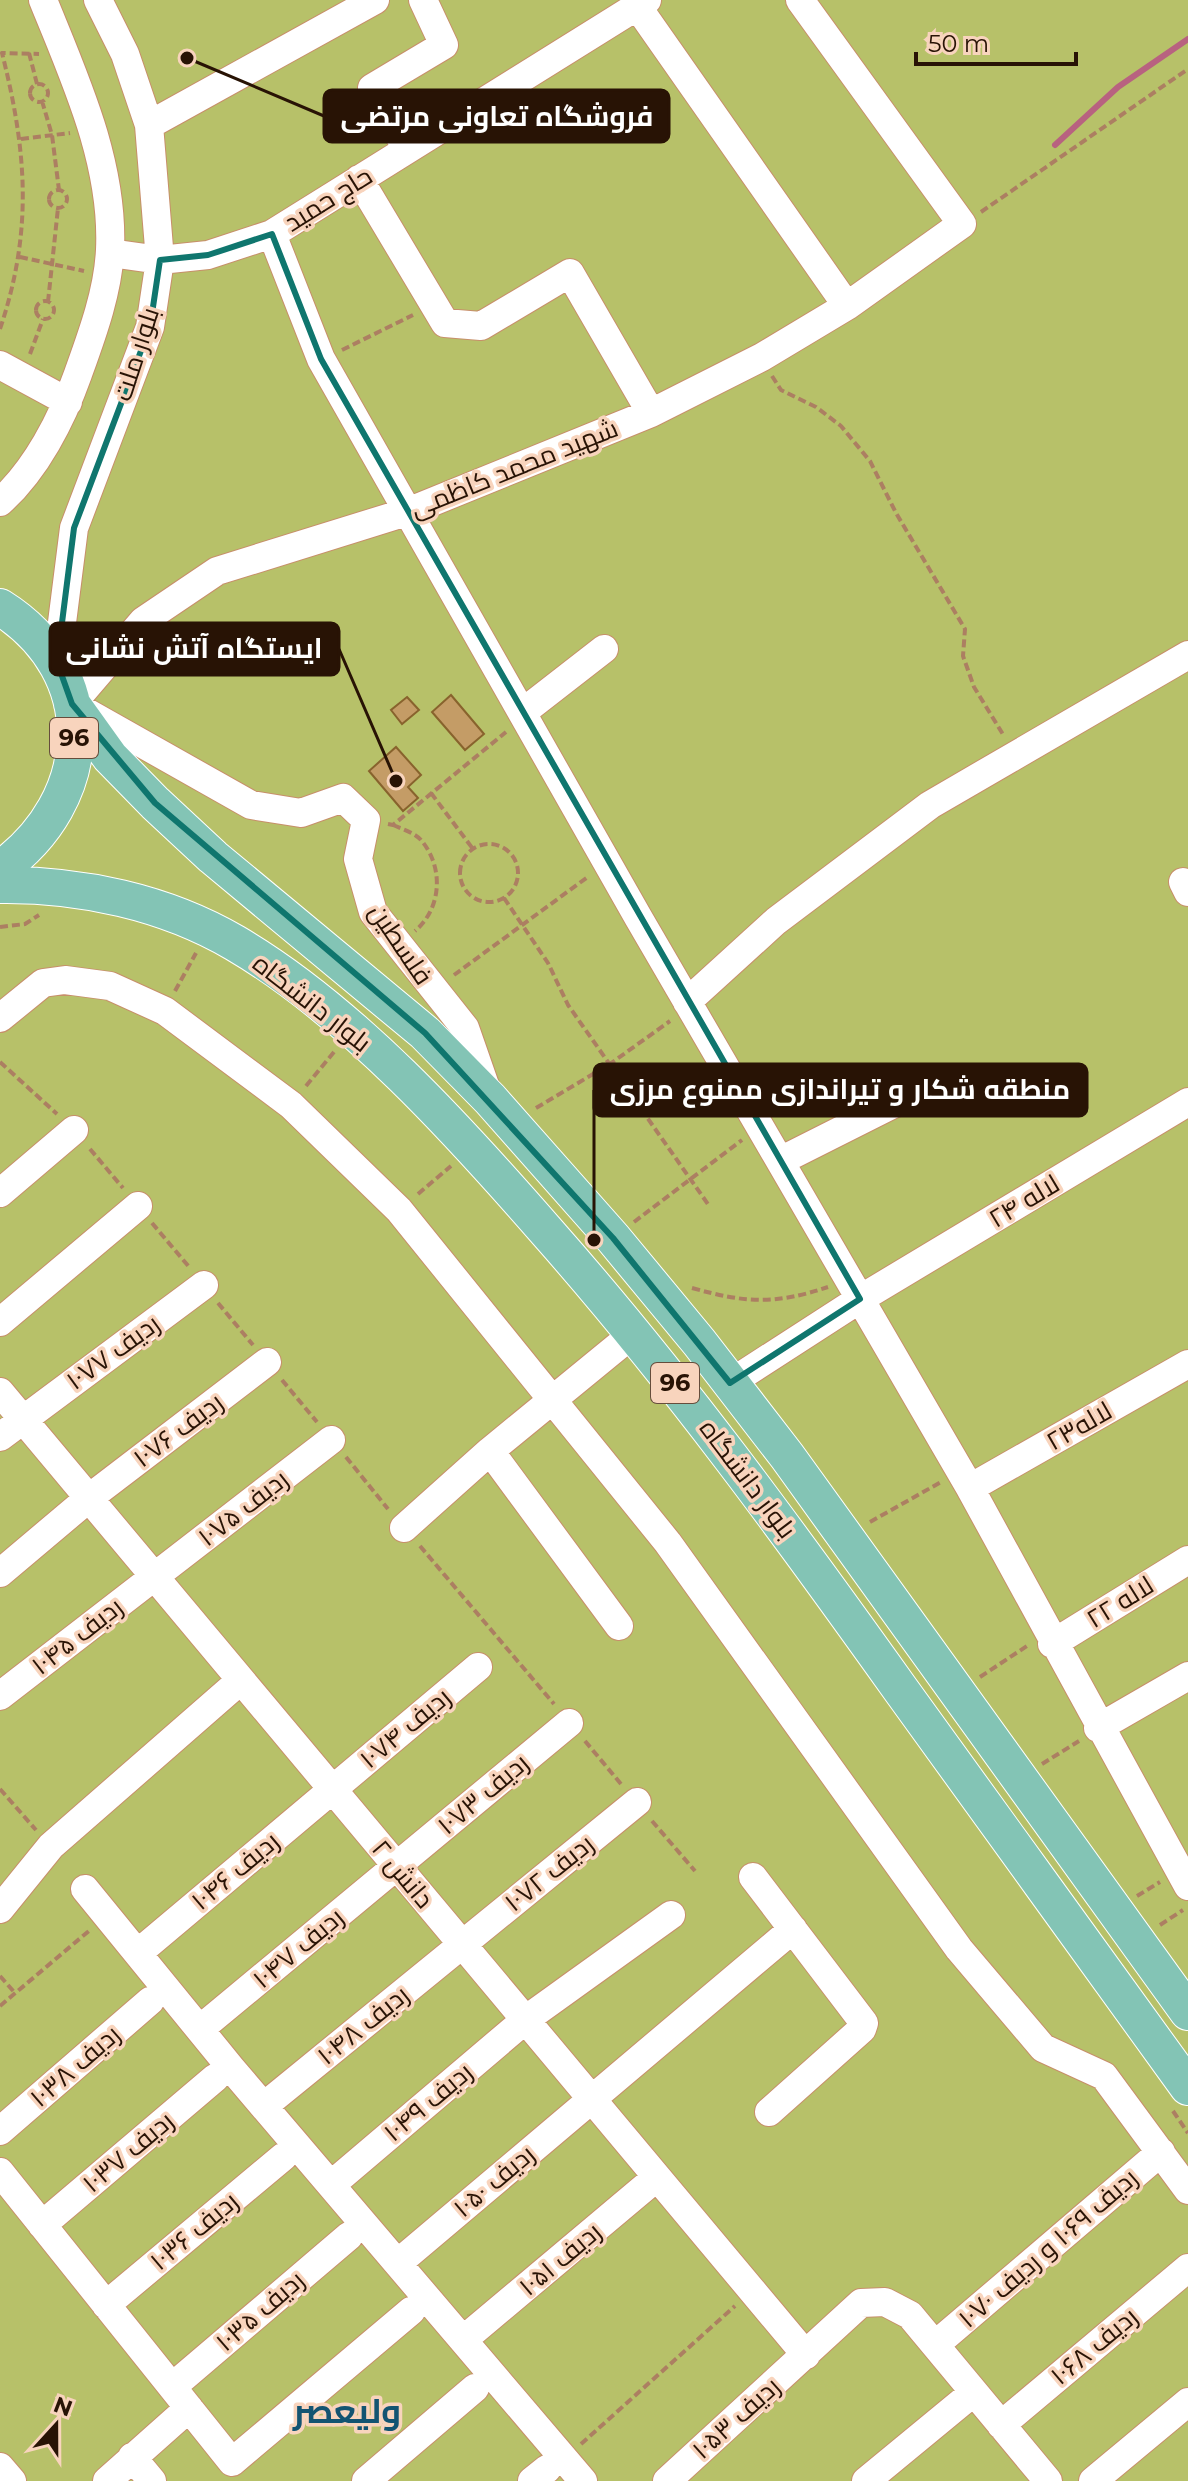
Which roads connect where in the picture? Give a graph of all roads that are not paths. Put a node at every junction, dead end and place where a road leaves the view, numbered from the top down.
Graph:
1 (43, 0) edge
2 (98, 0) edge
3 (375, 0) edge
4 (423, 0) edge
5 (800, 0) edge
6 (642, 3) edge
7 (149, 125) junction
8 (407, 149) junction
9 (359, 179) junction
10 (272, 234) junction
11 (101, 258) junction
12 (160, 260) junction
13 (847, 306) junction
14 (10, 358) edge
15 (68, 402) junction
16 (651, 413) junction
17 (0, 502) edge
18 (410, 511) junction
19 (0, 607) edge
20 (604, 649) dead end
21 (1188, 655) edge
22 (57, 662) junction
23 (72, 704) junction
24 (523, 712) junction
25 (0, 869) edge
26 (0, 885) edge
27 (687, 1002) junction
28 (0, 1018) edge
29 (935, 1083) dead end
30 (1188, 1102) edge
31 (500, 1111) junction
32 (74, 1130) dead end
33 (780, 1161) junction
34 (0, 1193) edge
35 (138, 1206) dead end
36 (204, 1285) dead end
37 (853, 1287) junction
38 (0, 1322) edge
39 (634, 1333) junction
40 (267, 1362) dead end
41 (1188, 1364) edge
42 (730, 1383) junction
43 (0, 1392) edge
44 (551, 1400) junction
45 (22, 1418) junction
46 (0, 1437) edge
47 (331, 1440) dead end
48 (490, 1451) junction
49 (965, 1480) junction
50 (89, 1498) junction
51 (404, 1528) road end
52 (1188, 1560) edge
53 (0, 1573) edge
54 (154, 1576) junction
55 (619, 1626) dead end
56 (1049, 1638) junction
57 (478, 1667) dead end
58 (1188, 1676) edge
59 (241, 1680) junction
60 (0, 1696) edge
61 (569, 1723) road end
62 (1098, 1728) junction
63 (332, 1789) junction
64 (637, 1802) road end
65 (397, 1866) junction
66 (1185, 1874) edge
67 (753, 1877) dead end
68 (85, 1889) dead end
69 (0, 1909) edge
70 (671, 1915) dead end
71 (793, 1929) junction
72 (462, 1944) junction
73 (138, 1953) junction
74 (150, 2001) dead end
75 (1188, 2012) edge
76 (525, 2020) junction
77 (200, 2029) junction
78 (215, 2078) dead end
79 (1179, 2097) edge
80 (591, 2099) junction
81 (264, 2106) junction
82 (769, 2112) dead end
83 (0, 2131) edge
84 (1161, 2152) junction
85 (283, 2157) dead end
86 (0, 2172) edge
87 (657, 2177) junction
88 (331, 2185) junction
89 (1188, 2190) edge
90 (10, 2208) edge
91 (42, 2225) junction
92 (349, 2236) dead end
93 (398, 2263) junction
94 (1188, 2268) edge
95 (106, 2305) junction
96 (411, 2311) dead end
97 (463, 2340) junction
98 (935, 2345) junction
99 (806, 2355) junction
100 (475, 2388) dead end
101 (974, 2392) junction
102 (180, 2398) junction
103 (1188, 2402) edge
104 (1001, 2425) junction
105 (132, 2457) junction
106 (0, 2467) edge
107 (548, 2470) edge
108 (1036, 2477) edge
109 (12, 2481) edge
110 (107, 2481) edge
111 (152, 2481) edge
112 (366, 2481) edge
113 (583, 2481) edge
114 (667, 2481) edge
115 (866, 2481) edge
116 (1093, 2481) edge

1 - 11 street, بلوار ملت
2 - 7 street, بلوار ملت
3 - 7 street
4 - 8 street
5 - 13 street, شهید محمد کاظمی
6 - 8 street, حاج حمید
6 - 13 street
7 - 12 street, بلوار ملت
8 - 9 street, حاج حمید
9 - 10 street, حاج حمید
9 - 16 street
10 - 12 street, حاج حمید
10 - 18 street
11 - 12 street, حاج حمید
11 - 15 street, بلوار ملت
12 - 22 street, بلوار ملت
13 - 16 street, شهید محمد کاظمی
14 - 15 street
15 - 17 street, بلوار ملت
16 - 18 street, شهید محمد کاظمی
18 - 23 street, شهید محمد کاظمی
18 - 24 street
19 - 22 main road, 96
20 - 24 street
21 - 27 street
22 - 23 main road, 96
23 - 25 main road, 96
23 - 31 main road, بلوار دانشگاه / 96
23 - 31 street, فلسطین
24 - 27 street
26 - 39 main road, بلوار دانشگاه / 96
27 - 33 street
28 - 44 street
29 - 33 street
30 - 37 street, لاله ۲۴
31 - 42 main road, بلوار دانشگاه / 96
32 - 34 street
33 - 37 street
35 - 38 street
36 - 45 street, ردیف ۱۰۷۷
37 - 42 street, لاله ۲۴
37 - 49 street
39 - 44 street
39 - 79 main road, بلوار دانشگاه / 96
40 - 50 street, ردیف ۱۰۷۶
41 - 49 street, لاله۲۳
42 - 75 main road, بلوار دانشگاه / 96
43 - 45 street, دانش ۲
44 - 48 street
44 - 84 street
45 - 46 street, ردیف ۱۰۷۷
45 - 50 street, دانش ۲
47 - 54 street, ردیف ۱۰۷۵
48 - 51 street
48 - 55 street
49 - 56 street
50 - 53 street, ردیف ۱۰۷۶
50 - 54 street, دانش ۲
52 - 56 street, لاله ۲۲
54 - 59 street, دانش ۲
54 - 60 street, ردیف ۱۰۴۵
56 - 62 street
57 - 63 street, ردیف ۱۰۷۴
58 - 62 street
59 - 63 street, دانش ۲
59 - 69 street
61 - 65 street, ردیف ۱۰۷۳
62 - 66 street
63 - 65 street, دانش ۲
63 - 73 street, ردیف ۱۰۴۶
64 - 72 street, ردیف ۱۰۷۲
65 - 72 street, دانش ۲
65 - 77 street, ردیف ۱۰۴۷
67 - 71 street
68 - 73 street
70 - 76 street, ردیف ۱۰۴۹
71 - 80 street, ردیف ۱۰۵۰
71 - 82 street
72 - 76 street, دانش ۲
72 - 81 street, ردیف ۱۰۴۸
73 - 77 street
74 - 83 street, ردیف ۱۰۳۸
76 - 80 street, دانش ۲
76 - 88 street, ردیف ۱۰۴۹
77 - 81 street
78 - 91 street, ردیف ۱۰۳۷
80 - 87 street, دانش ۲
80 - 93 street, ردیف ۱۰۵۰
81 - 88 street
84 - 89 street
84 - 98 street, ردیف ۱۰۶۹ و ردیف ۱۰۷۰
85 - 95 street, ردیف ۱۰۳۶
86 - 90 street
87 - 97 street, ردیف ۱۰۵۱
87 - 99 street, دانش ۲
88 - 93 street
90 - 91 street
91 - 95 street
92 - 102 street, ردیف ۱۰۳۵
93 - 97 street
94 - 104 street, ردیف ۱۰۶۸
95 - 102 street
96 - 102 street
97 - 107 street
98 - 99 street, ردیف ۱۰۵۳
98 - 101 street, ردیف ۱۰۵۳
99 - 114 street, ردیف ۱۰۵۳
100 - 112 street
101 - 104 street, ردیف ۱۰۵۳
101 - 115 street
102 - 105 street, ردیف ۱۰۳۵
103 - 116 street
104 - 108 street, ردیف ۱۰۵۳
105 - 110 street, ردیف ۱۰۳۵
105 - 111 street
106 - 109 street
107 - 113 street

